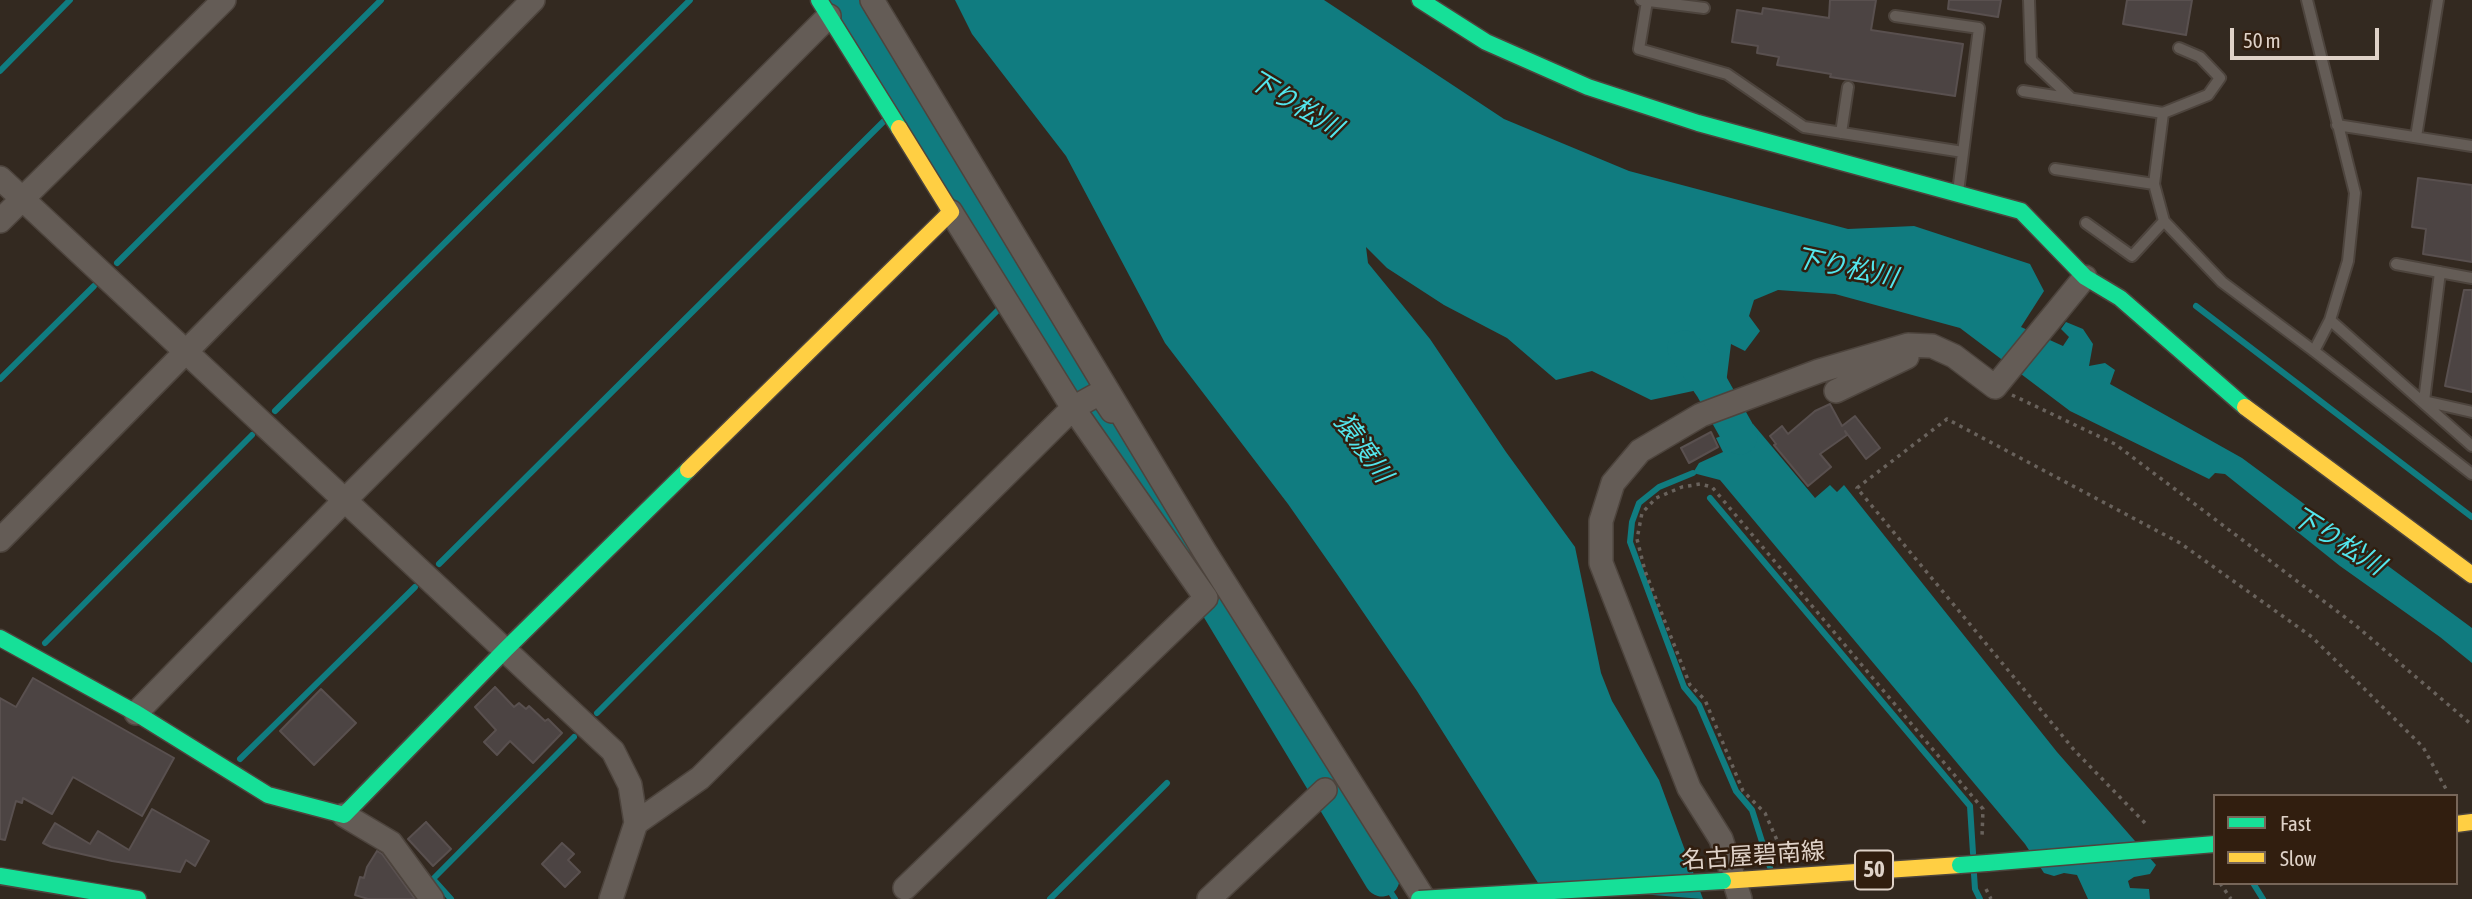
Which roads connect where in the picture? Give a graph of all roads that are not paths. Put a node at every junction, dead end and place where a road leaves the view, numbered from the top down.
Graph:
1 (224, 0) edge
2 (533, 0) edge
3 (872, 0) edge
4 (1420, 0) edge
5 (2029, 0) edge
6 (2307, 0) edge
7 (2438, 0) edge
8 (1643, 1) edge
9 (824, 8) edge
10 (1704, 8) dead end
11 (1895, 16) dead end
12 (2179, 48) dead end
13 (1848, 87) dead end
14 (2023, 91) dead end
15 (2074, 100) junction
16 (2163, 114) junction
17 (2337, 125) junction
18 (1841, 133) junction
19 (2416, 137) junction
20 (2472, 146) edge
21 (1963, 152) junction
22 (2054, 169) dead end
23 (0, 178) edge
24 (2154, 184) junction
25 (1958, 194) junction
26 (23, 198) junction
27 (951, 212) junction
28 (0, 221) edge
29 (2164, 221) junction
30 (2086, 223) dead end
31 (2396, 264) dead end
32 (2440, 272) junction
33 (2472, 278) edge
34 (2080, 282) junction
35 (2330, 320) junction
36 (1932, 346) junction
37 (187, 351) junction
38 (2314, 351) junction
39 (1836, 390) dead end
40 (2424, 401) junction
41 (1074, 407) junction
42 (2472, 412) edge
43 (2472, 446) edge
44 (1154, 467) junction
45 (2472, 474) edge
46 (345, 500) junction
47 (0, 540) edge
48 (2472, 575) edge
49 (4, 649) edge
50 (506, 649) junction
51 (136, 713) junction
52 (1325, 790) dead end
53 (344, 815) junction
54 (636, 823) junction
55 (2213, 844) edge
56 (0, 876) edge
57 (1732, 886) edge
58 (905, 888) dead end
59 (138, 899) edge
60 (432, 899) edge
61 (611, 899) edge
62 (1209, 899) edge
63 (1421, 899) edge

1 - 26 street
2 - 37 street
3 - 44 street
4 - 25 street
5 - 15 lane
6 - 17 lane
7 - 19 lane
8 - 10 lane
8 - 18 lane
9 - 27 street
9 - 46 street
11 - 21 lane
12 - 16 lane
13 - 18 lane
14 - 15 lane
15 - 16 lane
16 - 24 lane
17 - 19 lane
17 - 35 lane
18 - 21 lane
19 - 20 lane
21 - 25 lane
22 - 24 lane
23 - 26 street
24 - 29 lane
25 - 34 street
26 - 28 street
26 - 37 street
27 - 41 street
27 - 50 street
29 - 30 lane
29 - 38 lane
31 - 32 lane
32 - 33 lane
32 - 40 lane
34 - 36 street
34 - 48 street
35 - 38 lane
35 - 40 lane
36 - 39 street
36 - 57 street
37 - 46 street
37 - 47 street
38 - 45 lane
40 - 42 lane
40 - 43 lane
41 - 44 street
41 - 54 street
41 - 58 street
44 - 63 street
46 - 50 street
46 - 51 street
49 - 51 street
50 - 53 street
50 - 54 street
51 - 53 street
52 - 62 street
53 - 60 street
54 - 61 street
55 - 57 street, 名古屋碧南線 / 50, bridge
56 - 59 street
57 - 63 street, 名古屋碧南線 / 50, bridge

